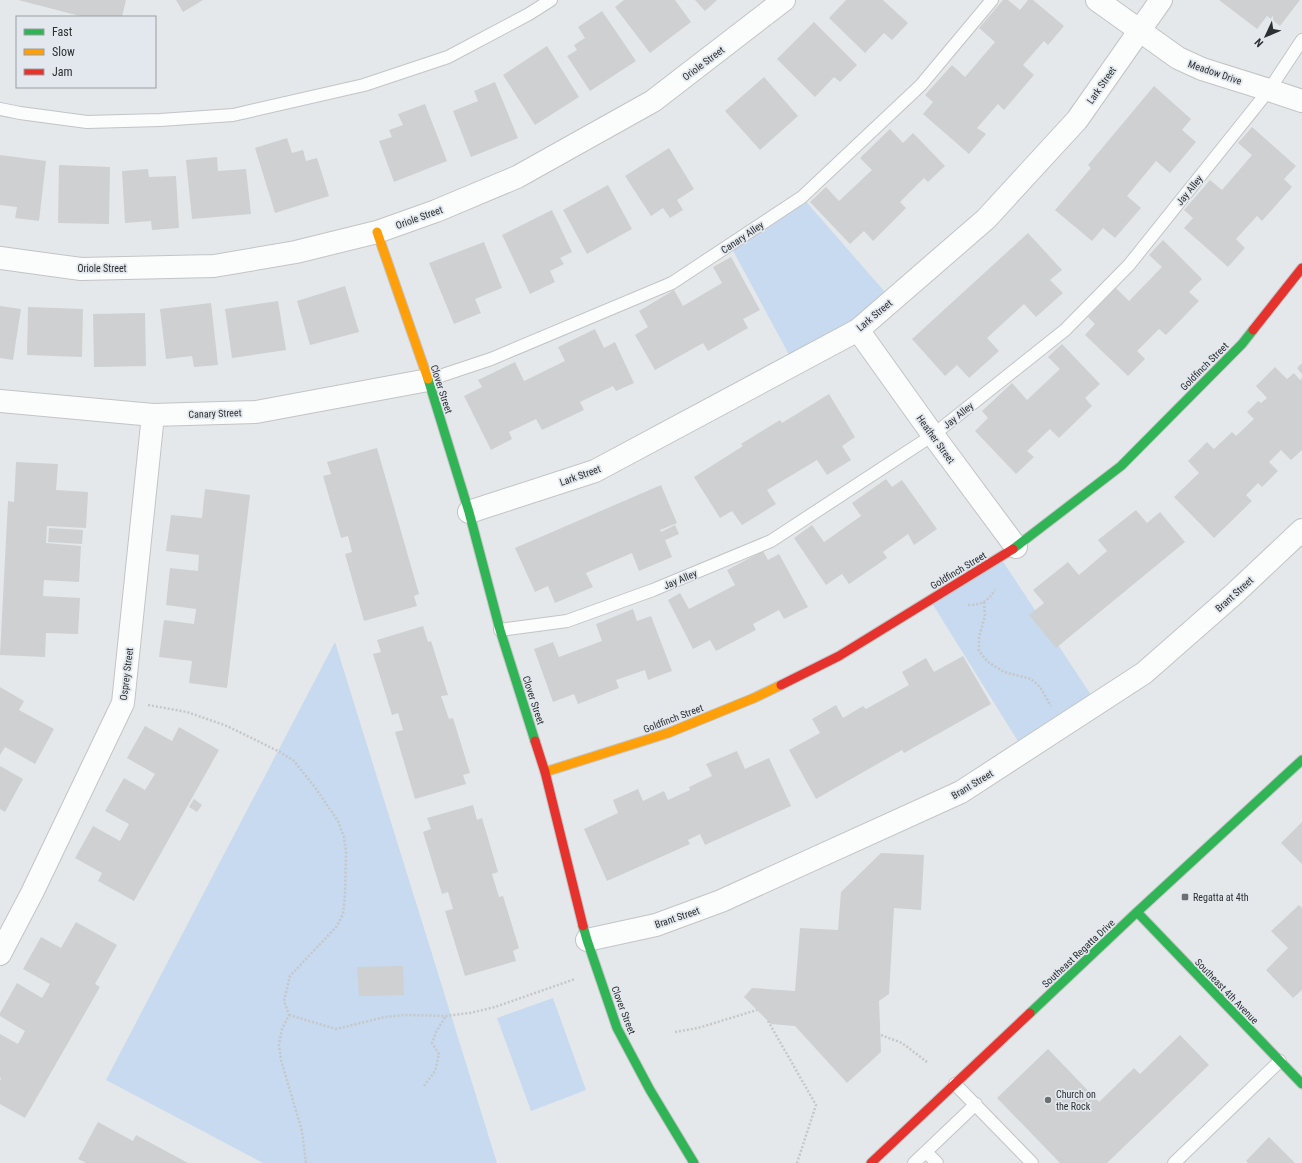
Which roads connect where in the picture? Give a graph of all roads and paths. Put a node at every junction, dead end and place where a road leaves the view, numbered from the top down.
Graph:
1 (551, 0) edge
2 (784, 0) edge
3 (992, 0) edge
4 (1097, 0) edge
5 (1161, 0) edge
6 (1139, 30) junction
7 (1302, 40) edge
8 (1269, 90) junction
9 (1302, 101) edge
10 (0, 109) edge
11 (376, 232) junction
12 (0, 258) edge
13 (1302, 268) edge
14 (858, 330) junction
15 (428, 380) junction
16 (0, 401) edge
17 (153, 415) junction
18 (933, 435) junction
19 (469, 512) junction
20 (1302, 530) edge
21 (1016, 547) junction
22 (984, 602) dead end
23 (500, 630) junction
24 (123, 703) junction
25 (1064, 726) junction
26 (1302, 760) edge
27 (546, 772) junction
28 (1137, 912) junction
29 (587, 940) junction
30 (0, 954) edge
31 (578, 978) dead end
32 (757, 1010) dead end
33 (288, 1015) junction
34 (446, 1016) junction
35 (768, 1021) dead end
36 (675, 1032) dead end
37 (881, 1035) dead end
38 (927, 1062) dead end
39 (1280, 1062) junction
40 (956, 1084) junction
41 (1302, 1084) edge
42 (424, 1086) dead end
43 (976, 1104) junction
44 (926, 1152) junction
45 (306, 1163) edge
46 (694, 1163) edge
47 (797, 1163) edge
48 (871, 1163) edge
49 (914, 1163) edge
50 (936, 1163) edge
51 (1032, 1163) edge
52 (1174, 1163) edge

1 - 10 lane
2 - 11 street, Oriole Street
3 - 15 lane, Canary Alley
4 - 6 street, Meadow Drive
5 - 6 street, Lark Street
6 - 8 street, Meadow Drive
6 - 14 street, Lark Street
7 - 8 lane, Jay Alley
8 - 9 street, Meadow Drive
8 - 18 lane, Jay Alley
11 - 12 street, Oriole Street
11 - 15 street, Clover Street
13 - 21 street, Goldfinch Street
14 - 18 street, Heather Street
14 - 19 street, Lark Street
15 - 17 street, Canary Street
15 - 19 street, Clover Street
16 - 17 street, Canary Street
17 - 24 street, Osprey Street
18 - 21 street, Heather Street
18 - 23 lane, Jay Alley
19 - 23 street, Clover Street
20 - 25 street, Brant Street
21 - 27 street, Goldfinch Street
22 - 25 path
23 - 27 street, Clover Street
24 - 30 street, Osprey Street
24 - 33 path
25 - 29 street, Brant Street
26 - 28 street, Southeast Regatta Drive
27 - 29 street, Clover Street
28 - 39 street, Southeast 4th Avenue
28 - 40 street, Southeast Regatta Drive
29 - 46 street, Clover Street
31 - 34 path
32 - 36 path
33 - 34 path
33 - 45 path
34 - 42 path
35 - 47 path
37 - 38 path
39 - 41 street, Southeast 4th Avenue
39 - 52 lane
40 - 43 lane
40 - 48 street, Southeast Regatta Drive
43 - 44 lane
43 - 51 lane
44 - 49 lane
44 - 50 lane

